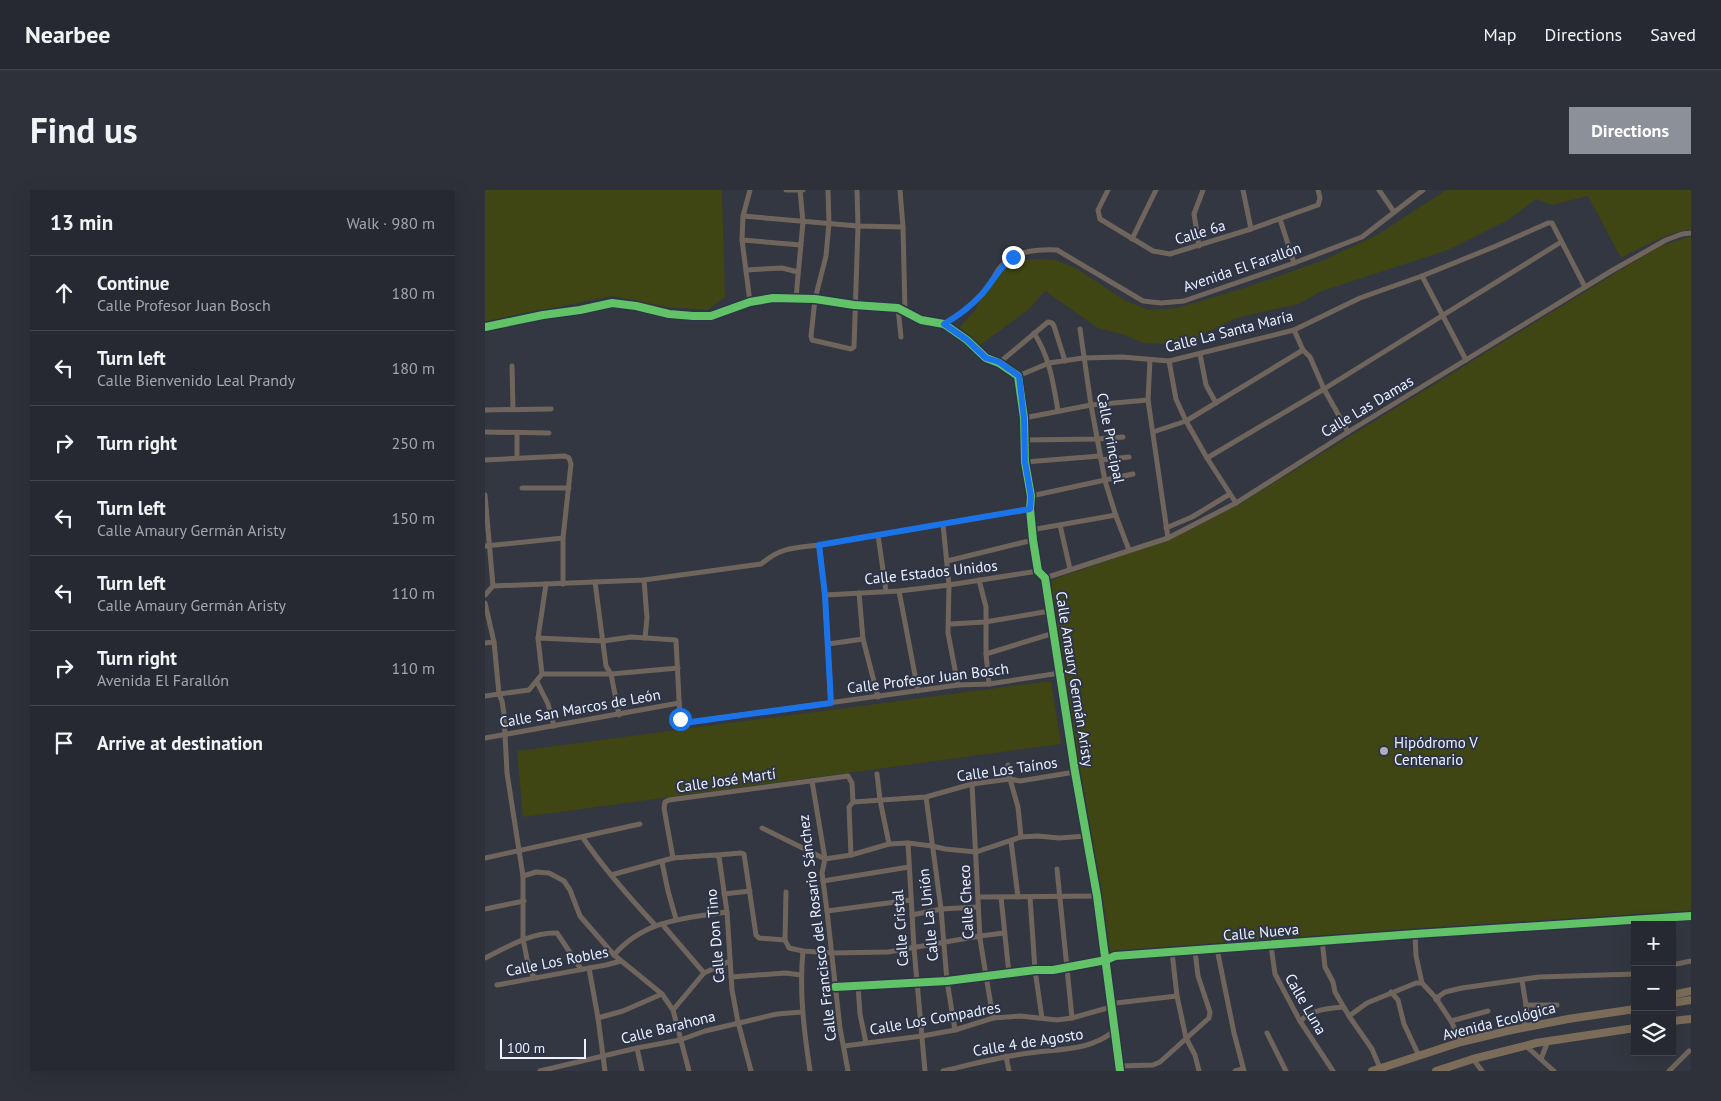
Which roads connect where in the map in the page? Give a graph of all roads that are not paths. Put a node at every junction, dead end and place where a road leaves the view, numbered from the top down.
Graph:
1 (750, 190) edge
2 (786, 190) edge
3 (801, 190) edge
4 (828, 190) edge
5 (857, 190) edge
6 (900, 190) edge
7 (1108, 190) edge
8 (1156, 190) edge
9 (1203, 190) edge
10 (1243, 190) edge
11 (1318, 190) edge
12 (1379, 190) edge
13 (1423, 190) edge
14 (1394, 212) junction
15 (743, 216) junction
16 (1280, 219) junction
17 (803, 222) junction
18 (829, 223) junction
19 (858, 226) junction
20 (903, 227) junction
21 (1251, 229) junction
22 (1691, 233) edge
23 (1132, 239) junction
24 (742, 240) junction
25 (1561, 242) junction
26 (801, 245) junction
27 (1199, 246) junction
28 (1294, 263) junction
29 (746, 270) junction
30 (798, 272) junction
31 (1422, 276) junction
32 (1585, 287) junction
33 (796, 298) junction
34 (815, 299) junction
35 (750, 302) junction
36 (855, 305) junction
37 (898, 308) junction
38 (905, 311) junction
39 (1443, 316) junction
40 (944, 324) junction
41 (485, 327) edge
42 (1080, 329) dead end
43 (1294, 330) junction
44 (1034, 333) junction
45 (901, 337) dead end
46 (1303, 350) junction
47 (1200, 354) junction
48 (1083, 358) junction
49 (1150, 360) junction
50 (1466, 360) junction
51 (1065, 361) junction
52 (1169, 361) junction
53 (999, 362) junction
54 (1049, 363) junction
55 (512, 366) dead end
56 (1019, 376) junction
57 (1324, 389) junction
58 (1148, 400) junction
59 (1216, 403) junction
60 (1091, 404) junction
61 (551, 409) dead end
62 (485, 410) edge
63 (513, 410) junction
64 (1058, 411) junction
65 (1024, 418) junction
66 (1186, 421) junction
67 (485, 432) edge
68 (1153, 432) junction
69 (1348, 432) junction
70 (517, 433) junction
71 (549, 434) dead end
72 (1123, 437) dead end
73 (1025, 440) junction
74 (1098, 440) junction
75 (1129, 456) dead end
76 (517, 458) junction
77 (1101, 458) junction
78 (1207, 458) junction
79 (485, 460) edge
80 (1025, 462) junction
81 (1133, 474) dead end
82 (1105, 481) junction
83 (522, 488) dead end
84 (569, 488) junction
85 (485, 494) edge
86 (1230, 494) junction
87 (1031, 496) junction
88 (1236, 503) junction
89 (1030, 509) junction
90 (1115, 515) junction
91 (943, 524) junction
92 (1060, 524) junction
93 (1166, 528) junction
94 (1031, 530) junction
95 (878, 535) junction
96 (563, 538) junction
97 (1168, 538) junction
98 (1033, 540) junction
99 (819, 545) junction
100 (487, 546) edge
101 (1129, 550) junction
102 (947, 561) junction
103 (1071, 569) junction
104 (1038, 571) junction
105 (1045, 578) junction
106 (644, 580) junction
107 (979, 580) junction
108 (595, 582) junction
109 (546, 584) junction
110 (563, 584) junction
111 (949, 585) junction
112 (493, 586) junction
113 (886, 591) junction
114 (899, 591) junction
115 (859, 593) junction
116 (485, 595) edge
117 (825, 595) junction
118 (485, 603) edge
119 (1050, 611) junction
120 (985, 622) junction
121 (950, 624) junction
122 (1054, 633) junction
123 (538, 638) junction
124 (645, 638) junction
125 (863, 639) junction
126 (603, 641) junction
127 (494, 642) junction
128 (485, 643) edge
129 (828, 644) junction
130 (986, 654) junction
131 (678, 668) junction
132 (1060, 673) junction
133 (542, 674) junction
134 (611, 674) junction
135 (537, 682) junction
136 (989, 684) junction
137 (958, 685) junction
138 (918, 691) junction
139 (499, 694) junction
140 (485, 696) edge
141 (878, 697) junction
142 (679, 702) junction
143 (831, 703) junction
144 (619, 715) junction
145 (554, 726) junction
146 (505, 735) junction
147 (485, 738) edge
148 (1008, 765) dead end
149 (1075, 772) junction
150 (877, 774) dead end
151 (1009, 779) junction
152 (812, 781) junction
153 (972, 784) junction
154 (926, 797) junction
155 (880, 800) junction
156 (853, 802) junction
157 (640, 824) dead end
158 (762, 828) dead end
159 (1087, 836) junction
160 (1021, 837) junction
161 (583, 838) junction
162 (1011, 840) junction
163 (907, 843) junction
164 (889, 844) junction
165 (932, 846) junction
166 (519, 851) junction
167 (976, 852) junction
168 (851, 854) junction
169 (718, 856) junction
170 (485, 858) edge
171 (673, 858) junction
172 (825, 859) junction
173 (662, 862) junction
174 (909, 867) junction
175 (1057, 869) dead end
176 (611, 875) junction
177 (523, 876) junction
178 (823, 881) junction
179 (750, 891) junction
180 (786, 892) dead end
181 (724, 894) junction
182 (1001, 896) junction
183 (1097, 896) junction
184 (978, 897) junction
185 (1018, 897) junction
186 (1030, 897) junction
187 (1060, 897) junction
188 (911, 900) junction
189 (524, 901) junction
190 (978, 906) junction
191 (485, 909) edge
192 (941, 909) junction
193 (827, 911) junction
194 (727, 912) junction
195 (912, 915) junction
196 (1691, 916) edge
197 (676, 919) junction
198 (662, 924) junction
199 (655, 925) junction
200 (1004, 933) junction
201 (1415, 934) junction
202 (980, 936) junction
203 (523, 939) junction
204 (785, 940) junction
205 (1322, 940) junction
206 (944, 942) junction
207 (1271, 946) junction
208 (913, 948) junction
209 (1217, 949) junction
210 (803, 951) junction
211 (1195, 951) junction
212 (1172, 952) junction
213 (832, 953) junction
214 (614, 955) junction
215 (485, 958) edge
216 (621, 960) junction
217 (1106, 960) junction
218 (730, 961) junction
219 (1691, 961) edge
220 (1676, 963) edge
221 (1065, 967) junction
222 (589, 968) junction
223 (581, 969) junction
224 (1035, 970) junction
225 (703, 973) junction
226 (1009, 974) junction
227 (1631, 974) edge
228 (801, 975) junction
229 (731, 976) junction
230 (986, 976) junction
231 (537, 978) junction
232 (1522, 980) junction
233 (947, 981) junction
234 (917, 982) junction
235 (1422, 983) junction
236 (497, 985) dead end
237 (858, 985) junction
238 (835, 987) junction
239 (1691, 991) edge
240 (1391, 992) junction
241 (663, 994) junction
242 (1676, 994) edge
243 (1177, 996) junction
244 (1436, 998) junction
245 (1691, 1000) edge
246 (1676, 1002) edge
247 (1526, 1005) junction
248 (1557, 1005) dead end
249 (1111, 1007) junction
250 (1343, 1007) junction
251 (1631, 1009) edge
252 (673, 1010) junction
253 (1488, 1011) dead end
254 (802, 1012) junction
255 (1349, 1016) junction
256 (598, 1018) junction
257 (993, 1018) junction
258 (1042, 1018) junction
259 (1072, 1018) junction
260 (1691, 1019) edge
261 (1300, 1021) junction
262 (1451, 1021) junction
263 (1676, 1021) edge
264 (738, 1022) junction
265 (1525, 1027) junction
266 (1631, 1029) edge
267 (955, 1030) junction
268 (1115, 1031) junction
269 (1267, 1034) dead end
270 (922, 1036) junction
271 (1186, 1038) junction
272 (680, 1040) junction
273 (1548, 1041) junction
274 (1461, 1042) junction
275 (866, 1044) junction
276 (843, 1046) junction
277 (1526, 1046) junction
278 (637, 1048) junction
279 (1689, 1051) dead end
280 (603, 1056) junction
281 (1006, 1056) junction
282 (1419, 1056) junction
283 (1473, 1059) junction
284 (1541, 1059) junction
285 (559, 1069) edge
286 (1120, 1069) edge
287 (1244, 1070) edge
288 (1376, 1070) edge
289 (540, 1071) edge
290 (605, 1071) edge
291 (642, 1071) edge
292 (689, 1071) edge
293 (751, 1071) edge
294 (809, 1071) edge
295 (848, 1071) edge
296 (925, 1071) edge
297 (943, 1071) edge
298 (1009, 1071) edge
299 (1199, 1071) edge
300 (1235, 1071) edge
301 (1285, 1071) edge
302 (1333, 1071) edge
303 (1436, 1071) edge
304 (1482, 1071) edge
305 (1554, 1071) edge
306 (1669, 1071) edge

1 - 15 street
2 - 3 street
3 - 17 street
4 - 18 street
5 - 19 street
6 - 20 street
7 - 23 street, Calle 6a
8 - 23 street
9 - 27 street
10 - 21 street
11 - 16 street, Calle 6a
12 - 14 street
13 - 14 street, Avenida El Farallón
14 - 28 street, Avenida El Farallón
15 - 17 street
15 - 24 street
16 - 21 street, Calle 6a
16 - 28 street
17 - 18 street
17 - 26 street
18 - 19 street
18 - 34 street
19 - 20 street
19 - 36 street
20 - 38 street
21 - 27 street, Calle 6a
22 - 32 street, Calle Las Damas
23 - 27 street, Calle 6a
24 - 26 street
24 - 29 street
25 - 31 street, Calle La Santa María
25 - 32 street
25 - 39 street
26 - 30 street
28 - 40 street, Avenida El Farallón
29 - 30 street
29 - 35 street
30 - 33 street
31 - 39 street
31 - 43 street, Calle La Santa María
32 - 50 street, Calle Las Damas
33 - 34 street
33 - 35 street
34 - 36 street
34 - 36 street
35 - 41 street
36 - 37 street
37 - 38 street
37 - 45 street
38 - 40 street
39 - 50 street
39 - 57 street
40 - 53 street
42 - 48 street, Calle Principal
43 - 46 street
43 - 47 street, Calle La Santa María
44 - 51 street
44 - 53 street
44 - 54 street
46 - 57 street
46 - 59 street
47 - 52 street, Calle La Santa María
47 - 59 street
48 - 49 street, Calle La Santa María
48 - 51 street, Calle La Santa María
48 - 60 street, Calle Principal
49 - 52 street, Calle La Santa María
49 - 58 street
50 - 69 street, Calle Las Damas
51 - 54 street, Calle La Santa María
52 - 66 street
53 - 56 street
54 - 56 street, Calle La Santa María
54 - 64 street
55 - 63 street
56 - 65 street
57 - 69 street
57 - 78 street
58 - 60 street
58 - 68 street
59 - 66 street
60 - 64 street
60 - 74 street, Calle Principal
61 - 63 street
62 - 63 street
64 - 65 street
65 - 73 street
66 - 68 street
66 - 78 street
67 - 70 street
68 - 93 street
69 - 88 street, Calle Las Damas
70 - 71 street
70 - 76 street
72 - 74 street
73 - 74 street
73 - 80 street
74 - 77 street, Calle Principal
75 - 77 street
76 - 79 street
76 - 84 street
77 - 80 street
77 - 82 street, Calle Principal
78 - 86 street
80 - 87 street
81 - 82 street
82 - 87 street
82 - 90 street, Calle Principal
83 - 84 street
84 - 96 street
85 - 100 street
86 - 88 street
86 - 93 street
87 - 89 street
88 - 97 street, Calle Las Damas
89 - 91 street
89 - 94 street
90 - 92 street
90 - 101 street, Calle Principal
91 - 95 street
91 - 102 street
92 - 94 street
92 - 103 street
93 - 97 street
94 - 98 street
95 - 99 street
95 - 113 street
96 - 100 street
96 - 110 street
97 - 101 street, Calle Las Damas
98 - 102 street
98 - 104 street
99 - 106 street
99 - 117 street
100 - 112 street
101 - 103 street, Calle Las Damas
102 - 111 street
103 - 105 street, Calle Las Damas
104 - 105 street, Calle Amaury Germán Aristy
104 - 107 street, Calle Estados Unidos
105 - 119 street, Calle Amaury Germán Aristy
106 - 108 street
106 - 124 street
107 - 111 street, Calle Estados Unidos
107 - 120 street
108 - 110 street
108 - 126 street
109 - 110 street
109 - 112 street
109 - 123 street
111 - 114 street, Calle Estados Unidos
111 - 121 street
112 - 116 street
113 - 114 street, Calle Estados Unidos
113 - 115 street, Calle Estados Unidos
114 - 138 street
115 - 117 street, Calle Estados Unidos
115 - 125 street
117 - 129 street
118 - 127 street
119 - 120 street
119 - 122 street, Calle Amaury Germán Aristy
120 - 121 street
120 - 130 street
121 - 137 street
122 - 130 street
122 - 132 street, Calle Amaury Germán Aristy
123 - 126 street
123 - 133 street
124 - 126 street
124 - 131 street
125 - 129 street
125 - 141 street
126 - 134 street
127 - 128 street
127 - 139 street
129 - 143 street
130 - 136 street
131 - 134 street
131 - 142 street
132 - 136 street, Calle Profesor Juan Bosch
132 - 149 street, Calle Amaury Germán Aristy
133 - 134 street
133 - 135 street
134 - 144 street
135 - 139 street
135 - 145 street
136 - 137 street, Calle Profesor Juan Bosch
137 - 138 street, Calle Profesor Juan Bosch
138 - 141 street, Calle Profesor Juan Bosch
139 - 140 street
139 - 146 street
141 - 143 street, Calle Profesor Juan Bosch
142 - 143 street, Calle Profesor Juan Bosch
142 - 144 street, Calle San Marcos de León
144 - 145 street, Calle San Marcos de León
145 - 146 street, Calle San Marcos de León
146 - 147 street, Calle San Marcos de León
146 - 166 street
148 - 151 street
149 - 151 street, Calle Los Taínos
149 - 159 street, Calle Amaury Germán Aristy
150 - 155 street
151 - 153 street, Calle Los Taínos
151 - 160 street
152 - 156 street, Calle José Martí
152 - 171 street, Calle José Martí
152 - 172 street, Calle Francisco del Rosario Sánchez
153 - 154 street, Calle Los Taínos
153 - 167 street, Calle Checo
154 - 155 street, Calle Los Taínos
154 - 165 street, Calle La Unión
155 - 156 street, Calle Los Taínos
155 - 164 street
156 - 168 street
157 - 161 street
158 - 172 street
159 - 160 street
159 - 183 street, Calle Amaury Germán Aristy
160 - 162 street
161 - 166 street
161 - 176 street
162 - 167 street
162 - 185 street
163 - 164 street
163 - 165 street
163 - 174 street, Calle Cristal
164 - 168 street
165 - 167 street
165 - 192 street, Calle La Unión
166 - 170 street
166 - 177 street
167 - 184 street, Calle Checo
168 - 172 street
169 - 171 street
169 - 179 street
169 - 181 street, Calle Don Tino
171 - 173 street
172 - 178 street, Calle Francisco del Rosario Sánchez
173 - 176 street
173 - 197 street
174 - 178 street
174 - 188 street, Calle Cristal
175 - 187 street
176 - 199 street
177 - 189 street
177 - 214 street
178 - 193 street, Calle Francisco del Rosario Sánchez
179 - 181 street
179 - 204 street
180 - 204 street
181 - 194 street, Calle Don Tino
182 - 184 street
182 - 185 street
182 - 200 street
183 - 187 street
183 - 217 street, Calle Amaury Germán Aristy
184 - 190 street, Calle Checo
185 - 186 street
186 - 187 street
186 - 224 street
187 - 221 street
188 - 193 street
188 - 195 street, Calle Cristal
189 - 191 street
189 - 203 street
190 - 192 street
190 - 202 street, Calle Checo
192 - 195 street
192 - 206 street, Calle La Unión
193 - 213 street, Calle Francisco del Rosario Sánchez
194 - 197 street, Calle Los Robles
194 - 218 street, Calle Don Tino
195 - 208 street, Calle Cristal
196 - 201 street, Calle Nueva
197 - 198 street, Calle Los Robles
198 - 199 street, Calle Los Robles
198 - 225 street
199 - 214 street, Calle Los Robles
200 - 202 street
200 - 226 street
201 - 205 street, Calle Nueva
201 - 235 street
202 - 206 street
202 - 230 street, Calle Checo
203 - 215 street
203 - 223 street
203 - 231 street
204 - 210 street
205 - 207 street, Calle Nueva
205 - 250 street
206 - 208 street
206 - 233 street, Calle La Unión
207 - 209 street, Calle Nueva
207 - 261 street, Calle Luna
208 - 213 street
208 - 234 street, Calle Cristal
209 - 211 street, Calle Nueva
209 - 287 street
210 - 213 street
210 - 228 street
211 - 212 street, Calle Nueva
211 - 271 street
212 - 217 street, Calle Nueva
212 - 243 street
213 - 238 street, Calle Francisco del Rosario Sánchez
214 - 216 street
216 - 222 street, Calle Los Robles
216 - 241 street
217 - 221 street, Calle Nueva
217 - 249 street, Calle Amaury Germán Aristy
218 - 225 street
218 - 229 street, Calle Don Tino
219 - 220 street
221 - 224 street, Calle Nueva
221 - 259 street
222 - 223 street, Calle Los Robles
222 - 256 street
223 - 231 street, Calle Los Robles
224 - 226 street, Calle Nueva
224 - 258 street
225 - 252 street
226 - 230 street, Calle Nueva
227 - 232 street
228 - 229 street
228 - 254 street
229 - 264 street, Calle Don Tino
230 - 233 street, Calle Nueva
230 - 257 street, Calle Checo
231 - 236 street, Calle Los Robles
232 - 244 street
232 - 247 street
233 - 234 street, Calle Nueva
233 - 267 street, Calle La Unión
234 - 237 street, Calle Nueva
234 - 270 street, Calle Cristal
235 - 240 street
235 - 244 street
237 - 238 street, Calle Nueva
237 - 275 street
238 - 276 street, Calle Francisco del Rosario Sánchez
239 - 242 main road
240 - 255 street
240 - 282 street
241 - 252 street
241 - 256 street
243 - 249 street, Calle Los Compadres
243 - 271 street
244 - 262 street
245 - 246 main road
247 - 248 street
247 - 265 street
249 - 259 street, Calle Los Compadres
249 - 268 street, Calle Amaury Germán Aristy
250 - 255 street
250 - 261 street
251 - 265 main road, Avenida Ecológica
252 - 272 street
253 - 262 street
254 - 264 street, Calle Barahona
254 - 294 street
255 - 288 street
256 - 280 street
257 - 258 street, Calle Los Compadres
257 - 267 street, Calle Los Compadres
258 - 259 street, Calle Los Compadres
260 - 263 main road
261 - 302 street, Calle Luna
262 - 274 street
264 - 272 street, Calle Barahona
264 - 293 street, Calle Don Tino
265 - 274 main road, Avenida Ecológica
266 - 273 main road, Avenida Ecológica
267 - 270 street, Calle Los Compadres
268 - 281 street, Calle 4 de Agosto
268 - 286 street, Calle Amaury Germán Aristy
269 - 301 street
270 - 275 street, Calle Los Compadres
270 - 296 street, Calle Cristal
271 - 286 street
271 - 299 street
272 - 278 street, Calle Barahona
272 - 292 street
273 - 277 main road, Avenida Ecológica
273 - 284 street
274 - 282 main road, Avenida Ecológica
275 - 276 street, Calle Los Compadres
276 - 295 street, Calle Francisco del Rosario Sánchez
277 - 283 main road, Avenida Ecológica
277 - 284 street
278 - 280 street, Calle Barahona
278 - 291 street
279 - 306 street
280 - 285 street, Calle Barahona
280 - 290 street
281 - 297 street, Calle 4 de Agosto
281 - 298 street
282 - 288 main road, Avenida Ecológica
283 - 303 main road, Avenida Ecológica
283 - 304 street
284 - 305 street
285 - 289 street, Calle Barahona
287 - 300 street

